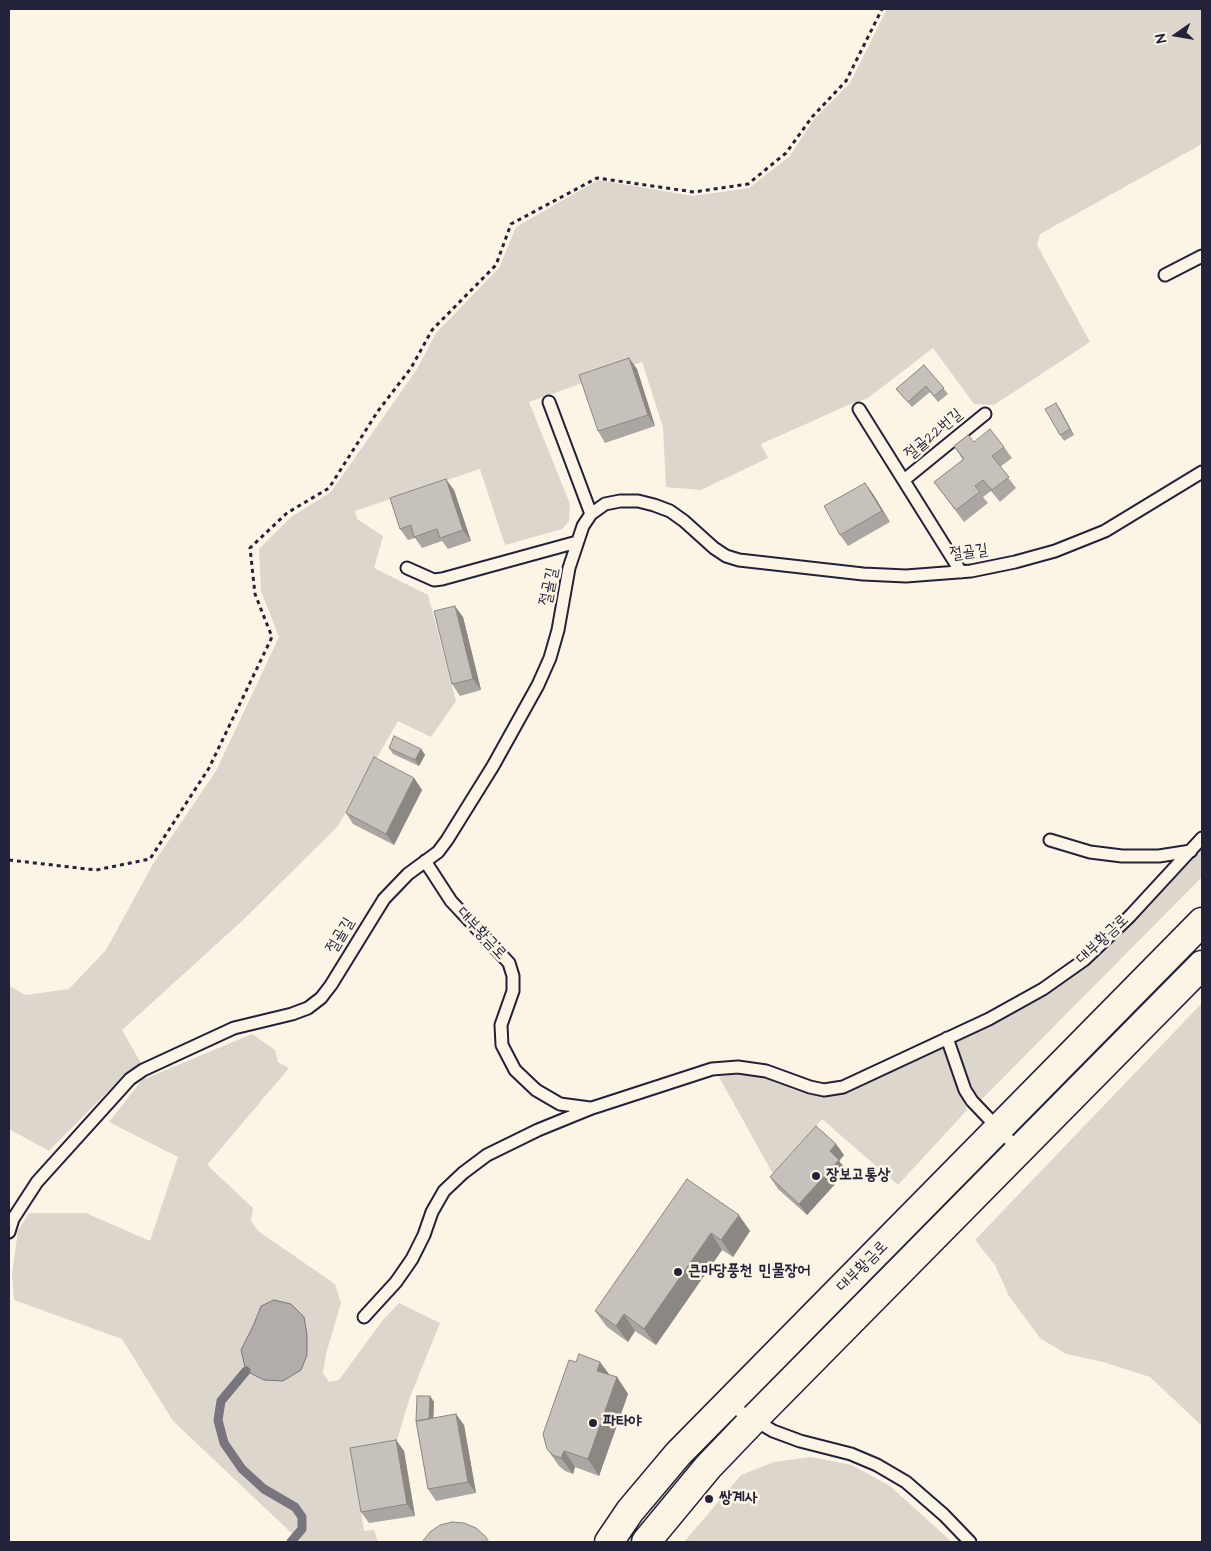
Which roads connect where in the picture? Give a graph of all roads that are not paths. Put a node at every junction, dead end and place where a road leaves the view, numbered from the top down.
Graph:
1 (1202, 256) edge
2 (1165, 275) dead end
3 (549, 402) dead end
4 (859, 409) dead end
5 (984, 414) dead end
6 (1202, 472) edge
7 (904, 480) junction
8 (591, 514) junction
9 (577, 542) junction
10 (408, 568) dead end
11 (961, 572) junction
12 (1202, 838) edge
13 (1050, 840) dead end
14 (1190, 851) junction
15 (425, 861) junction
16 (1202, 922) edge
17 (1202, 965) edge
18 (947, 1038) junction
19 (592, 1108) junction
20 (998, 1129) junction
21 (1019, 1150) junction
22 (9, 1232) edge
23 (364, 1317) dead end
24 (728, 1404) junction
25 (753, 1420) junction
26 (609, 1542) edge
27 (646, 1542) edge
28 (970, 1542) edge

1 - 2 lane
3 - 8 lane
4 - 7 lane, 절골22번길
5 - 7 lane, 절골22번길
6 - 11 lane, 절골길
7 - 11 lane, 절골22번길
8 - 9 lane, 절골길
8 - 11 lane, 절골길
9 - 10 lane, 절골길
9 - 15 lane, 절골길
12 - 14 lane, 대부황금로
13 - 14 lane
14 - 18 lane, 대부황금로
15 - 19 lane, 대부황금로
15 - 22 lane, 절골길
16 - 20 main road, 대부황금로
17 - 21 main road, 대부황금로
18 - 19 lane, 대부황금로
18 - 20 lane
19 - 23 lane, 대부황금로
20 - 21 lane
20 - 24 main road, 대부황금로
21 - 25 main road, 대부황금로
24 - 25 lane
24 - 26 main road, 대부황금로
25 - 27 main road, 대부황금로
25 - 28 lane

